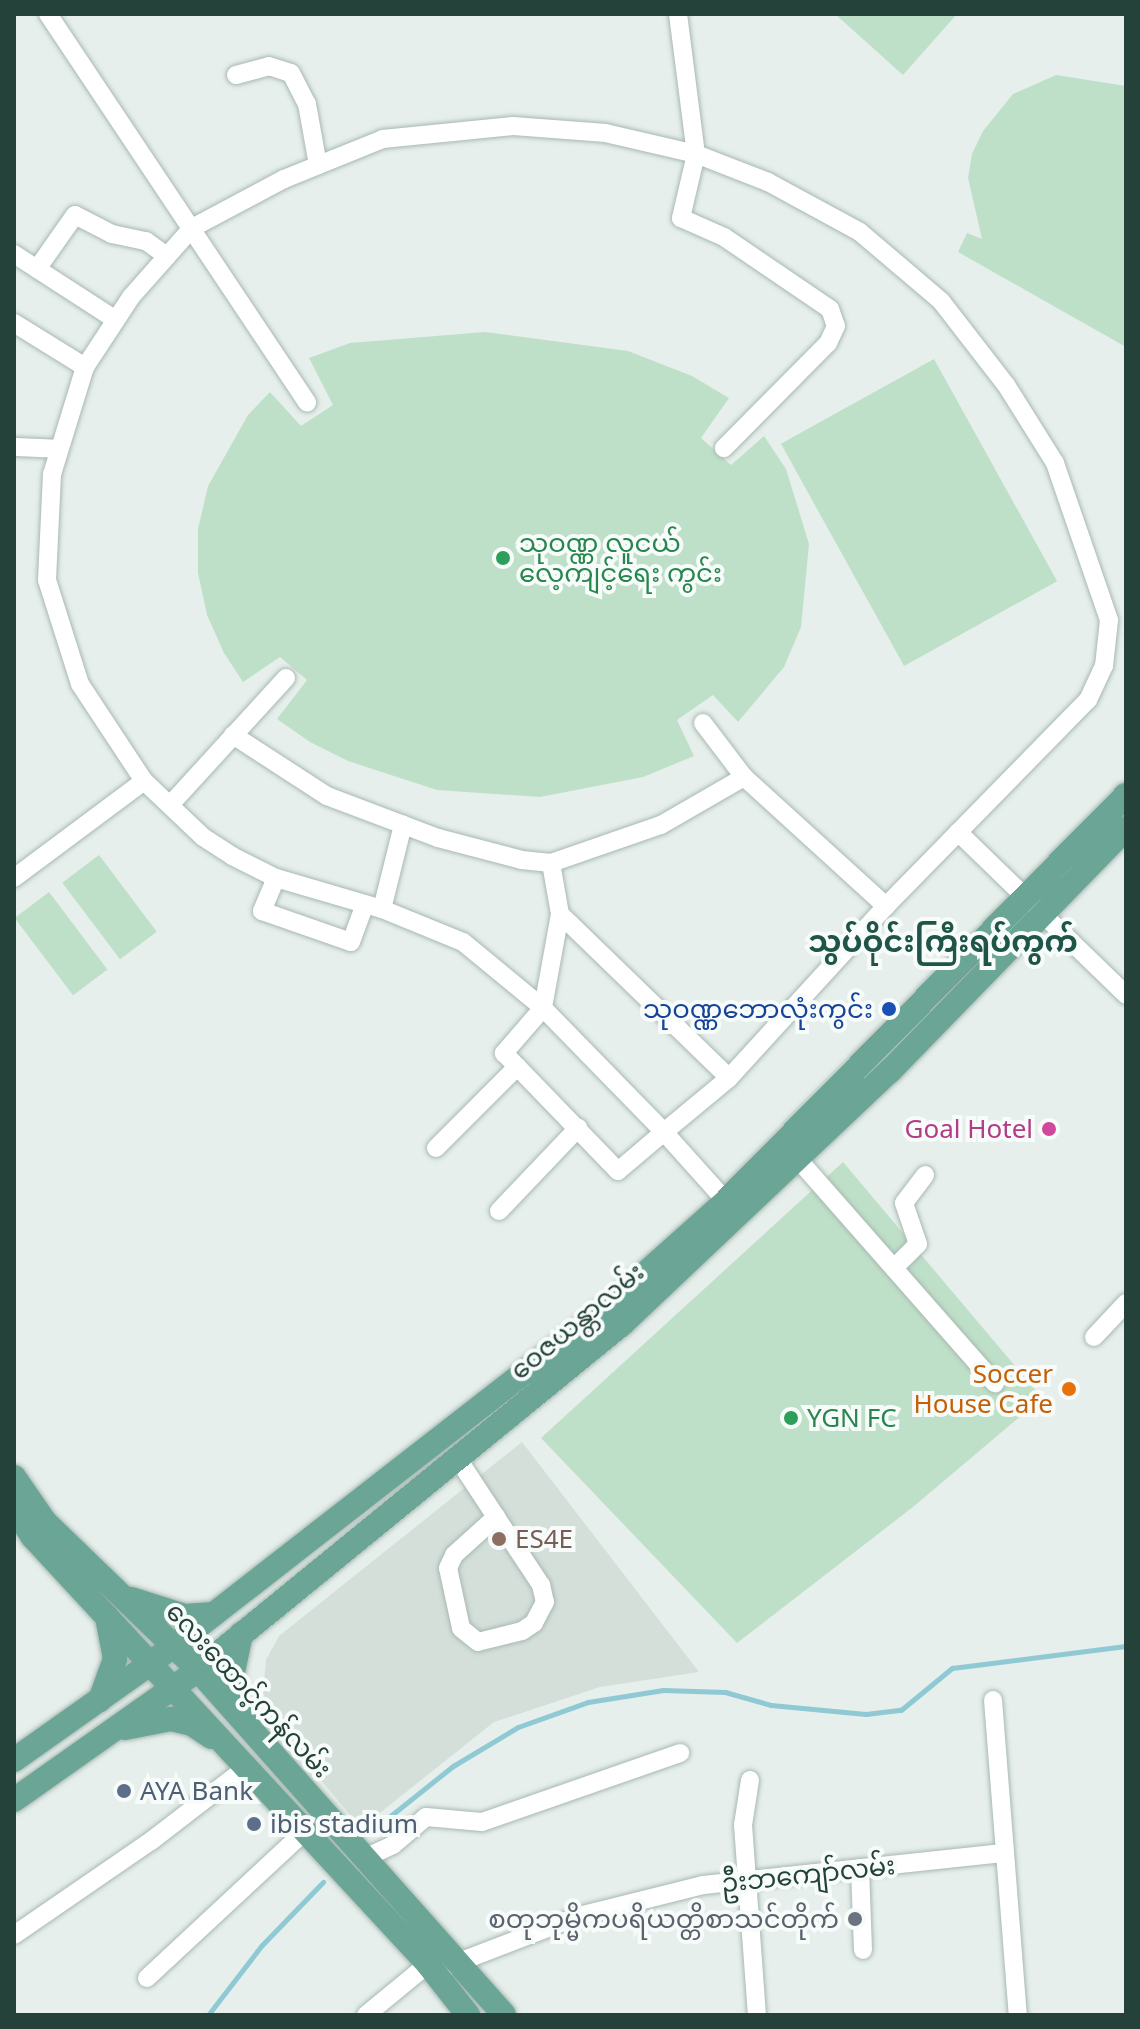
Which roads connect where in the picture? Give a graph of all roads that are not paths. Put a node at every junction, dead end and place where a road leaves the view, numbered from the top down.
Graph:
1 (48, 14) edge
2 (678, 14) edge
3 (236, 75) dead end
4 (696, 154) junction
5 (318, 165) junction
6 (192, 228) junction
7 (14, 254) edge
8 (167, 256) junction
9 (37, 269) junction
10 (116, 320) junction
11 (14, 323) edge
12 (85, 367) junction
13 (307, 402) dead end
14 (14, 447) edge
15 (724, 448) dead end
16 (59, 449) junction
17 (286, 678) dead end
18 (703, 723) dead end
19 (233, 735) junction
20 (744, 777) junction
21 (144, 781) junction
22 (1126, 795) edge
23 (170, 805) junction
24 (403, 825) junction
25 (1126, 828) edge
26 (958, 832) junction
27 (551, 863) junction
28 (14, 878) edge
29 (276, 878) junction
30 (1036, 904) junction
31 (374, 906) junction
32 (886, 906) junction
33 (560, 914) junction
34 (1126, 995) edge
35 (543, 1008) junction
36 (517, 1067) junction
37 (729, 1078) junction
38 (578, 1128) junction
39 (664, 1132) junction
40 (436, 1148) dead end
41 (797, 1158) junction
42 (925, 1175) dead end
43 (732, 1208) junction
44 (499, 1211) dead end
45 (894, 1268) junction
46 (1126, 1303) edge
47 (1094, 1337) dead end
48 (995, 1383) dead end
49 (456, 1456) junction
50 (14, 1477) edge
51 (14, 1508) edge
52 (496, 1517) junction
53 (114, 1605) junction
54 (214, 1614) junction
55 (241, 1634) junction
56 (173, 1645) junction
57 (151, 1663) junction
58 (198, 1670) junction
59 (175, 1688) junction
60 (993, 1700) dead end
61 (95, 1705) junction
62 (250, 1730) junction
63 (112, 1732) junction
64 (680, 1753) dead end
65 (14, 1760) edge
66 (242, 1761) junction
67 (750, 1780) dead end
68 (14, 1800) edge
69 (305, 1831) junction
70 (1003, 1853) junction
71 (365, 1858) junction
72 (860, 1868) junction
73 (747, 1880) junction
74 (14, 1935) edge
75 (863, 1950) dead end
76 (440, 1966) junction
77 (147, 1978) dead end
78 (366, 2015) edge
79 (468, 2015) edge
80 (504, 2015) edge
81 (757, 2015) edge
82 (1018, 2015) edge

1 - 6 street
2 - 4 street
3 - 5 street
4 - 5 street
4 - 15 street
4 - 26 street
5 - 6 street
6 - 8 street
6 - 13 street
7 - 9 street
8 - 9 street
8 - 10 street
9 - 10 street
10 - 12 street
11 - 12 street
12 - 16 street
14 - 16 street
16 - 21 street
17 - 19 street
18 - 20 street
19 - 23 street
19 - 24 street
20 - 27 street
20 - 32 street
21 - 23 street
21 - 28 street
22 - 30 main road, ဝေဇယန္တာလမ်း
23 - 29 street
24 - 27 street
24 - 31 street
25 - 30 main road, ဝေဇယန္တာလမ်း
26 - 30 street
26 - 32 street
27 - 33 street
29 - 31 street
29 - 31 street
30 - 34 street
30 - 41 main road, ဝေဇယန္တာလမ်း
30 - 43 main road, ဝေဇယန္တာလမ်း
31 - 35 street
32 - 37 street
33 - 35 street
33 - 37 street
35 - 36 street
35 - 39 street
36 - 38 street
36 - 40 street
37 - 39 street
38 - 39 street
38 - 44 street
39 - 43 street
41 - 43 main road, ဝေဇယန္တာလမ်း
41 - 45 street
42 - 45 street
43 - 49 main road, ဝေဇယန္တာလမ်း
43 - 54 main road, ဝေဇယန္တာလမ်း
45 - 48 street
46 - 47 street
49 - 52 street
49 - 55 main road, ဝေဇယန္တာလမ်း
50 - 53 main road, လေးထောင့်ကန်လမ်း
51 - 53 main road, လေးထောင့်ကန်လမ်း
52 - 52 street
53 - 54 main road
53 - 56 main road, လေးထောင့်ကန်လမ်း
53 - 57 main road, လေးထောင့်ကန်လမ်း
53 - 61 main road
54 - 56 main road, ဝေဇယန္တာလမ်း
55 - 58 main road, ဝေဇယန္တာလမ်း
55 - 62 main road
56 - 57 main road, ဝေဇယန္တာလမ်း
56 - 58 main road, လေးထောင့်ကန်လမ်း
57 - 59 main road, လေးထောင့်ကန်လမ်း
57 - 61 main road, ဝေဇယန္တာလမ်း
58 - 59 main road, ဝေဇယန္တာလမ်း
58 - 62 main road, လေးထောင့်ကန်လမ်း
59 - 63 main road, ဝေဇယန္တာလမ်း
59 - 66 main road, လေးထောင့်ကန်လမ်း
60 - 70 street
61 - 65 main road, ဝေဇယန္တာလမ်း
62 - 71 main road, လေးထောင့်ကန်လမ်း
63 - 66 main road
63 - 68 main road, ဝေဇယန္တာလမ်း
64 - 71 street
66 - 69 main road, လေးထောင့်ကန်လမ်း
66 - 74 street
67 - 73 street
69 - 76 main road, လေးထောင့်ကန်လမ်း
69 - 77 street
70 - 72 street, ဦးဘကျော်လမ်း
70 - 82 street
71 - 76 main road, လေးထောင့်ကန်လမ်း
72 - 73 street, ဦးဘကျော်လမ်း
72 - 75 street
73 - 76 street, ဦးဘကျော်လမ်း
73 - 81 street
76 - 78 street, ဦးဘကျော်လမ်း
76 - 79 main road, လေးထောင့်ကန်လမ်း
76 - 80 main road, လေးထောင့်ကန်လမ်း

